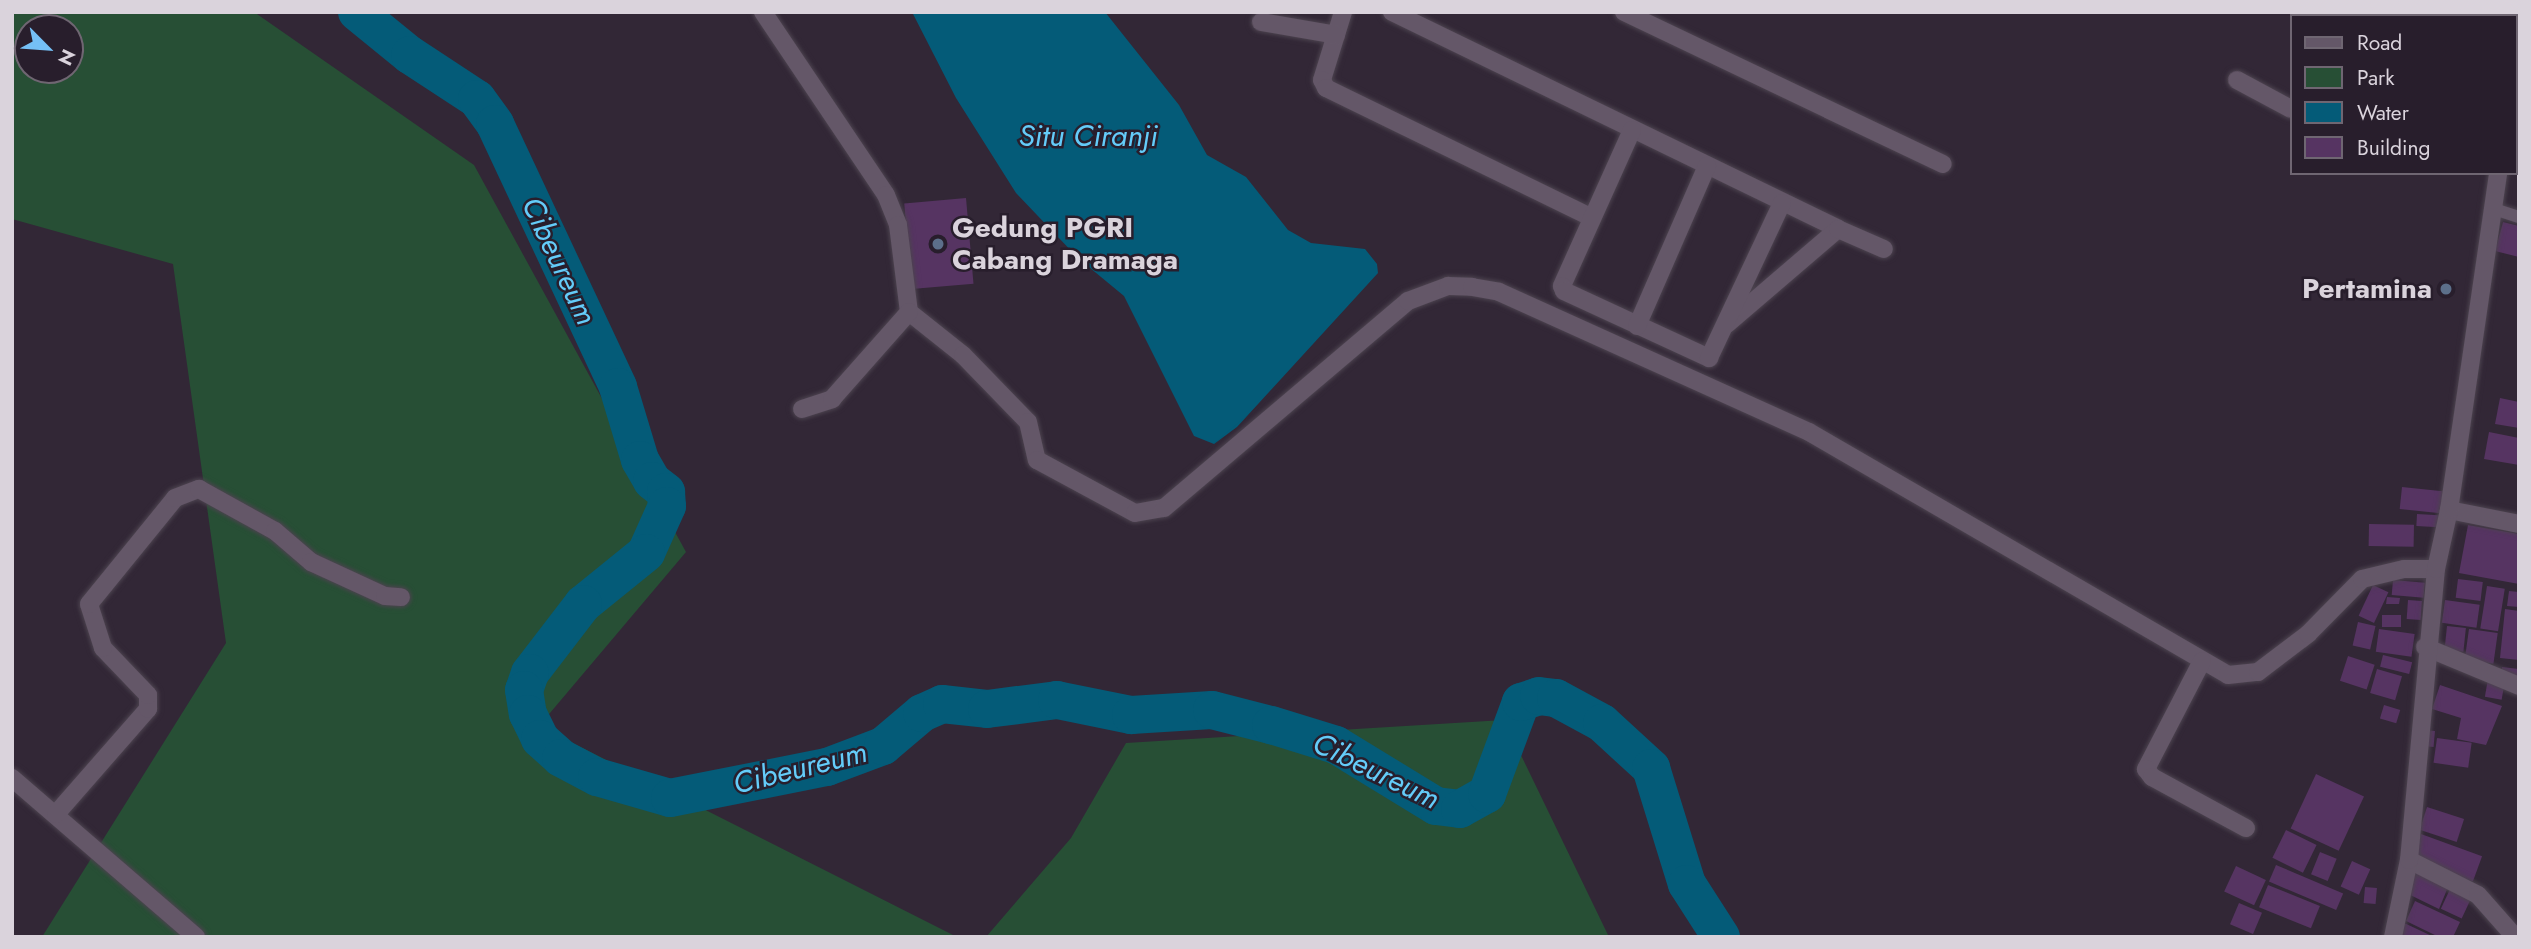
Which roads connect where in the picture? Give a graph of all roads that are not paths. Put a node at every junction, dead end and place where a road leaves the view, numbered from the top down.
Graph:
1 (763, 12) edge
2 (1343, 12) edge
3 (1392, 12) edge
4 (1624, 12) edge
5 (1261, 22) dead end
6 (1336, 35) junction
7 (2236, 80) dead end
8 (2290, 108) edge
9 (1632, 130) junction
10 (1943, 164) dead end
11 (1707, 166) junction
12 (2498, 175) edge
13 (1782, 203) junction
14 (2494, 209) junction
15 (2519, 217) edge
16 (1592, 218) junction
17 (1838, 229) junction
18 (1884, 249) dead end
19 (909, 312) junction
20 (1727, 324) junction
21 (1637, 326) junction
22 (802, 409) dead end
23 (2449, 510) junction
24 (2519, 524) edge
25 (2436, 569) junction
26 (401, 597) dead end
27 (2425, 647) junction
28 (2202, 661) junction
29 (2519, 686) edge
30 (12, 778) edge
31 (55, 814) junction
32 (2246, 828) dead end
33 (2409, 860) junction
34 (196, 937) edge
35 (2393, 937) edge
36 (2515, 937) edge

1 - 19 street
2 - 6 street
3 - 9 street
4 - 10 street
5 - 6 street
6 - 16 street
7 - 8 street
9 - 11 street
9 - 16 street
11 - 13 street
11 - 21 street
12 - 14 street
13 - 17 street
13 - 20 street
14 - 15 lane
14 - 23 street
16 - 21 street
17 - 18 street
17 - 20 street
19 - 22 street
19 - 28 street
20 - 21 street
23 - 24 street
23 - 25 street
25 - 27 street
25 - 28 street
26 - 31 street
27 - 29 street
27 - 33 street
28 - 32 street
30 - 31 street
31 - 34 street
33 - 35 street
33 - 36 street

